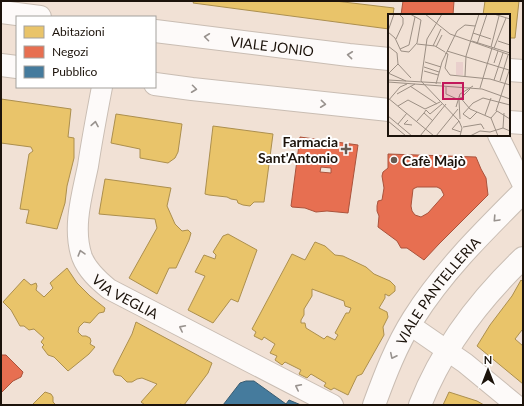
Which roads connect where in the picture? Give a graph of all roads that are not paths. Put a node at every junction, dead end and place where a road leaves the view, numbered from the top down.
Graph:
1 (1, 12) edge
2 (32, 16) edge
3 (156, 30) edge
4 (388, 59) edge
5 (1, 65) edge
6 (16, 67) edge
7 (510, 70) edge
8 (523, 71) edge
9 (156, 84) edge
10 (102, 88) edge
11 (388, 110) edge
12 (510, 122) edge
13 (523, 123) edge
14 (498, 136) edge
15 (523, 185) edge
16 (523, 192) edge
17 (523, 258) edge
18 (410, 325) junction
19 (447, 350) junction
20 (333, 405) edge
21 (374, 405) edge
22 (420, 405) edge
23 (516, 405) edge

1 - 2 main road
4 -> 3 main road, VIALE JONIO
5 - 6 main road
7 - 8 main road
9 -> 11 main road
20 -> 10 street, VIA VEGLIA
12 - 13 main road
14 - 15 street
16 -> 18 main road, VIALE PANTELLERIA
17 - 19 main road
18 - 19 street
18 -> 21 main road, VIALE PANTELLERIA
19 - 22 main road
19 - 23 street

